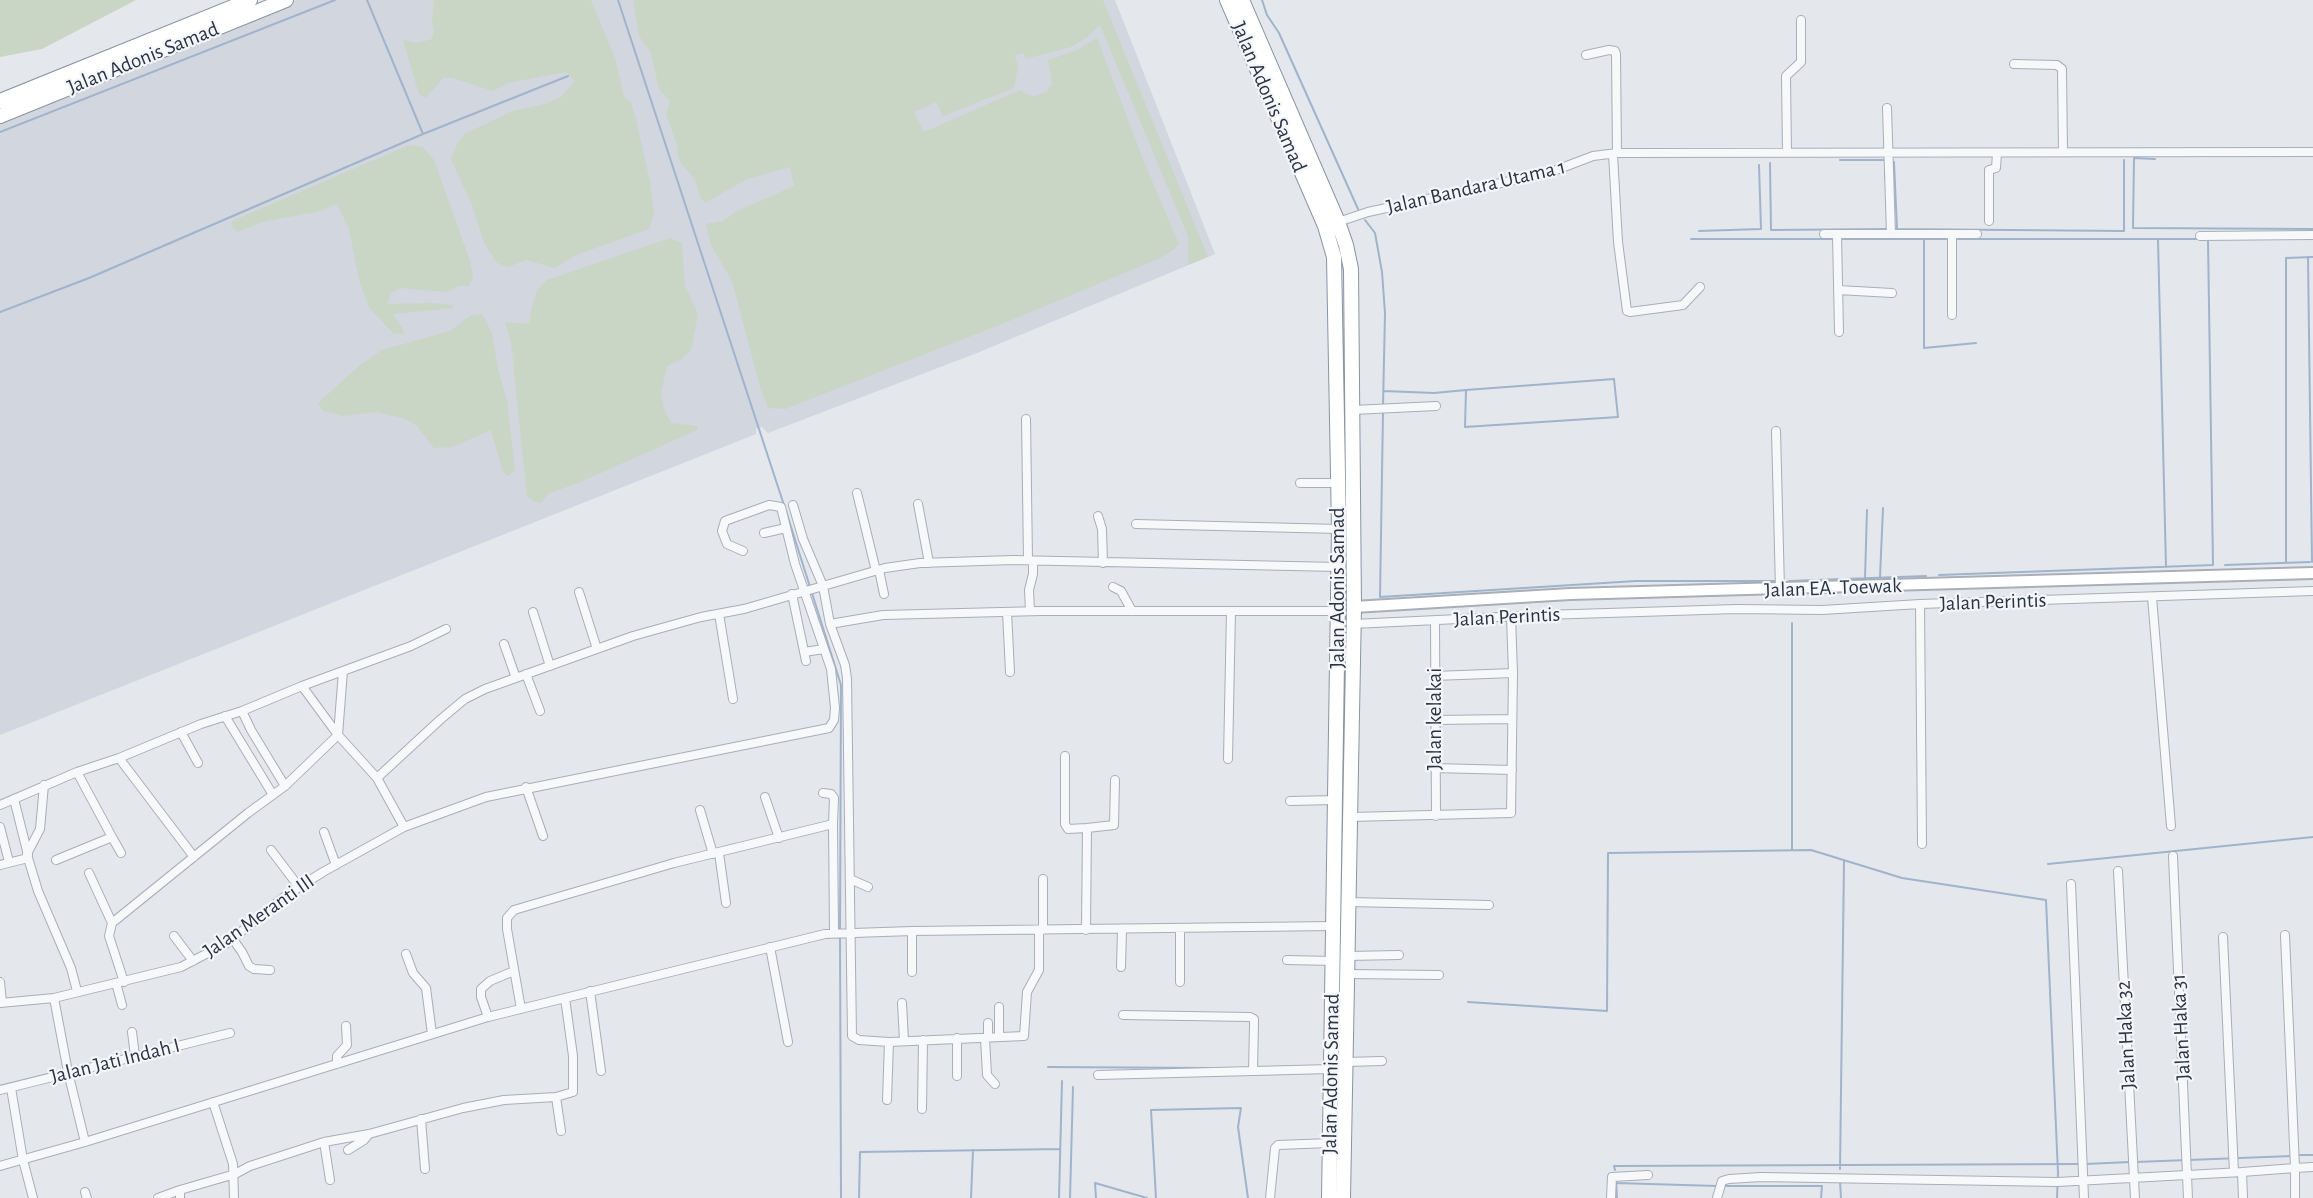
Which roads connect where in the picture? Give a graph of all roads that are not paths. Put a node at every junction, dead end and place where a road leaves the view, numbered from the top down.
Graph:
1 (250, 0) edge
2 (286, 0) edge
3 (1227, 0) edge
4 (1242, 0) edge
5 (1801, 20) dead end
6 (1586, 55) dead end
7 (2014, 64) dead end
8 (0, 101) edge
9 (1887, 108) dead end
10 (0, 116) edge
11 (2063, 152) junction
12 (2313, 152) edge
13 (1787, 153) junction
14 (1888, 153) junction
15 (1997, 153) junction
16 (1615, 154) junction
17 (1989, 221) dead end
18 (1338, 222) junction
19 (1824, 234) dead end
20 (1837, 234) junction
21 (1891, 234) junction
22 (1952, 234) junction
23 (1977, 234) dead end
24 (2313, 235) edge
25 (2200, 236) dead end
26 (1701, 287) dead end
27 (1838, 290) junction
28 (1892, 293) dead end
29 (1952, 315) dead end
30 (1839, 332) dead end
31 (1436, 406) dead end
32 (1353, 410) junction
33 (1026, 419) dead end
34 (1776, 431) dead end
35 (1300, 483) dead end
36 (1339, 483) junction
37 (857, 493) dead end
38 (918, 504) dead end
39 (793, 505) dead end
40 (1339, 506) junction
41 (1353, 506) junction
42 (1098, 516) dead end
43 (1136, 524) dead end
44 (786, 528) junction
45 (1339, 529) junction
46 (764, 533) dead end
47 (743, 551) dead end
48 (1030, 560) junction
49 (929, 563) junction
50 (1103, 563) junction
51 (1338, 567) junction
52 (877, 571) junction
53 (2313, 573) edge
54 (1113, 587) dead end
55 (813, 589) junction
56 (1780, 589) junction
57 (2313, 591) edge
58 (579, 592) dead end
59 (792, 594) junction
60 (884, 594) dead end
61 (2152, 597) junction
62 (1920, 604) junction
63 (1354, 607) junction
64 (1030, 611) junction
65 (1132, 611) junction
66 (1231, 611) junction
67 (1338, 611) junction
68 (533, 612) dead end
69 (1007, 612) junction
70 (719, 614) junction
71 (1511, 617) junction
72 (1435, 621) junction
73 (830, 624) junction
74 (1353, 624) junction
75 (446, 629) dead end
76 (504, 644) dead end
77 (597, 649) junction
78 (824, 649) junction
79 (804, 652) junction
80 (806, 661) dead end
81 (550, 666) junction
82 (343, 671) junction
83 (1010, 672) dead end
84 (1513, 673) junction
85 (526, 674) junction
86 (1434, 676) junction
87 (516, 678) junction
88 (302, 686) junction
89 (733, 699) dead end
90 (242, 711) junction
91 (540, 711) dead end
92 (225, 716) junction
93 (1512, 719) junction
94 (1435, 720) junction
95 (181, 732) junction
96 (338, 735) junction
97 (1065, 756) dead end
98 (119, 758) junction
99 (1228, 759) dead end
100 (198, 763) dead end
101 (1434, 768) junction
102 (1512, 770) junction
103 (77, 772) junction
104 (377, 778) junction
105 (1114, 780) dead end
106 (44, 785) junction
107 (285, 786) junction
108 (526, 788) junction
109 (823, 793) dead end
110 (273, 795) junction
111 (765, 797) dead end
112 (14, 798) junction
113 (1336, 800) junction
114 (1290, 801) dead end
115 (0, 805) edge
116 (700, 810) dead end
117 (1436, 816) junction
118 (1354, 817) junction
119 (833, 824) junction
120 (2171, 826) dead end
121 (0, 827) edge
122 (404, 827) junction
123 (1087, 828) junction
124 (324, 832) dead end
125 (543, 836) dead end
126 (112, 837) junction
127 (779, 838) junction
128 (1922, 844) dead end
129 (271, 850) dead end
130 (121, 853) dead end
131 (716, 853) junction
132 (28, 856) junction
133 (2173, 856) dead end
134 (194, 857) junction
135 (56, 860) dead end
136 (9, 862) junction
137 (0, 865) edge
138 (336, 865) junction
139 (2118, 871) dead end
140 (89, 873) dead end
141 (850, 879) junction
142 (1043, 879) dead end
143 (2071, 884) dead end
144 (299, 887) junction
145 (868, 887) dead end
146 (726, 903) dead end
147 (1353, 903) junction
148 (1489, 906) dead end
149 (112, 923) junction
150 (1334, 927) junction
151 (1180, 928) junction
152 (1041, 930) junction
153 (1086, 930) junction
154 (1122, 930) junction
155 (912, 931) junction
156 (842, 932) junction
157 (2284, 935) dead end
158 (174, 936) dead end
159 (2223, 937) dead end
160 (232, 938) junction
161 (770, 947) junction
162 (406, 954) dead end
163 (1399, 955) dead end
164 (1347, 956) junction
165 (1287, 960) dead end
166 (193, 961) junction
167 (1333, 961) junction
168 (1121, 967) dead end
169 (270, 969) dead end
170 (514, 971) junction
171 (912, 972) dead end
172 (1353, 974) junction
173 (1439, 975) dead end
174 (0, 982) edge
175 (120, 982) junction
176 (1180, 982) dead end
177 (77, 991) junction
178 (590, 991) junction
179 (54, 998) junction
180 (564, 998) junction
181 (902, 1002) dead end
182 (1, 1003) edge
183 (122, 1005) dead end
184 (999, 1007) dead end
185 (521, 1009) junction
186 (1122, 1015) dead end
187 (488, 1017) junction
188 (988, 1023) dead end
189 (346, 1026) dead end
190 (132, 1032) dead end
191 (230, 1033) dead end
192 (432, 1034) junction
193 (999, 1037) junction
194 (957, 1038) junction
195 (987, 1038) junction
196 (923, 1040) junction
197 (904, 1041) junction
198 (788, 1042) dead end
199 (889, 1042) junction
200 (135, 1056) junction
201 (1380, 1061) dead end
202 (1346, 1062) junction
203 (337, 1064) junction
204 (1331, 1069) junction
205 (601, 1071) dead end
206 (1253, 1071) junction
207 (68, 1072) junction
208 (1098, 1075) dead end
209 (957, 1076) dead end
210 (995, 1084) dead end
211 (11, 1088) junction
212 (0, 1090) edge
213 (556, 1097) junction
214 (887, 1100) dead end
215 (213, 1102) junction
216 (922, 1108) dead end
217 (421, 1119) junction
218 (561, 1131) dead end
219 (369, 1134) junction
220 (85, 1142) junction
221 (324, 1142) junction
222 (1330, 1143) junction
223 (348, 1150) dead end
224 (23, 1160) junction
225 (0, 1166) edge
226 (2313, 1167) edge
227 (425, 1168) dead end
228 (2295, 1168) junction
229 (2238, 1172) junction
230 (235, 1174) junction
231 (1648, 1175) dead end
232 (2188, 1175) junction
233 (2136, 1177) junction
234 (330, 1180) dead end
235 (2084, 1180) junction
236 (180, 1194) edge
237 (33, 1198) edge
238 (158, 1198) edge
239 (234, 1198) edge
240 (1270, 1198) edge
241 (1329, 1198) edge
242 (1343, 1198) edge
243 (1611, 1198) edge
244 (1717, 1198) edge
245 (2084, 1198) edge
246 (2135, 1198) edge
247 (2188, 1198) edge
248 (2243, 1198) edge
249 (2295, 1198) edge

1 - 8 highway, Jalan Adonis Samad
2 - 10 highway, Jalan Adonis Samad
3 - 36 highway, Jalan Adonis Samad
4 - 18 highway
5 - 13 street
6 - 16 street
7 - 11 street
9 - 14 street
11 - 12 street, Jalan Bandara Utama 1
11 - 15 street, Jalan Bandara Utama 1
13 - 14 street, Jalan Bandara Utama 1
13 - 16 street, Jalan Bandara Utama 1
14 - 15 street, Jalan Bandara Utama 1
14 - 21 street
15 - 17 street
16 - 18 street, Jalan Bandara Utama 1
16 - 26 street
18 - 32 highway
19 - 20 street
20 - 21 street
20 - 27 street
21 - 22 street
22 - 23 street
22 - 29 street
24 - 25 street
27 - 28 street
27 - 30 street
31 - 32 street
32 - 41 highway
33 - 48 street
34 - 56 street
35 - 36 street
36 - 40 highway, Jalan Adonis Samad
37 - 52 street
38 - 49 street
39 - 55 street
40 - 41 highway
40 - 45 highway, Jalan Adonis Samad
41 - 63 highway
42 - 50 street
43 - 45 street
44 - 46 street
44 - 47 street
44 - 55 street
45 - 51 highway, Jalan Adonis Samad
48 - 49 street
48 - 50 street
48 - 64 street
49 - 52 street
50 - 51 street
51 - 67 highway, Jalan Adonis Samad
52 - 55 street
52 - 60 street
53 - 56 street, Jalan EA. Toewak
54 - 65 street
55 - 59 street
55 - 73 street
55 - 78 street
56 - 63 street, Jalan EA. Toewak
57 - 61 street, Jalan Perintis
58 - 77 street
59 - 70 street
59 - 79 street
61 - 62 street, Jalan Perintis
61 - 120 street
62 - 71 street, Jalan Perintis
62 - 128 street
63 - 74 highway
64 - 65 street
64 - 69 street
65 - 66 street
66 - 67 street
66 - 99 street
67 - 113 highway, Jalan Adonis Samad
68 - 81 street
69 - 73 street
69 - 83 street
70 - 77 street
70 - 89 street
71 - 72 street, Jalan Perintis
71 - 84 street
72 - 74 street, Jalan Perintis
72 - 86 street, Jalan kelakai
73 - 141 street
74 - 118 highway
75 - 82 street
76 - 87 street
77 - 81 street
78 - 79 street
78 - 108 street, Jalan Meranti III
79 - 80 street
81 - 85 street
82 - 88 street
82 - 96 street
84 - 86 street
84 - 93 street
85 - 87 street
85 - 91 street
86 - 94 street, Jalan kelakai
87 - 104 street
88 - 90 street
88 - 96 street
90 - 92 street
90 - 107 street
92 - 95 street
92 - 110 street
93 - 94 street
93 - 102 street
94 - 101 street, Jalan kelakai
95 - 98 street
95 - 100 street
96 - 104 street
96 - 107 street
97 - 123 street
98 - 103 street
98 - 134 street
101 - 102 street
101 - 117 street, Jalan kelakai
102 - 117 street
103 - 106 street
103 - 126 street
104 - 122 street
105 - 123 street
106 - 112 street
106 - 132 street
107 - 110 street
108 - 122 street, Jalan Meranti III
108 - 125 street
109 - 119 street
110 - 134 street
111 - 127 street
112 - 115 street
112 - 132 street
113 - 114 street
113 - 150 highway, Jalan Adonis Samad
116 - 131 street
117 - 118 street
118 - 147 highway
119 - 127 street
119 - 156 street
121 - 136 street
122 - 138 street, Jalan Meranti III
123 - 153 street
124 - 138 street
126 - 130 street
126 - 135 street
127 - 131 street
129 - 144 street
131 - 146 street
131 - 170 street
132 - 136 street
132 - 177 street
133 - 232 street, Jalan Haka 31
134 - 149 street
136 - 137 street
138 - 144 street, Jalan Meranti III
139 - 233 street, Jalan Haka 32
140 - 149 street
141 - 145 street
141 - 156 street
142 - 152 street
143 - 235 street
144 - 160 street, Jalan Meranti III
147 - 148 street
147 - 164 highway
149 - 175 street
150 - 151 street
150 - 167 highway, Jalan Adonis Samad
151 - 154 street
151 - 176 street
152 - 153 street
152 - 155 street
152 - 193 street
153 - 154 street
154 - 168 street
155 - 156 street
155 - 171 street
156 - 161 street
156 - 199 street
157 - 228 street
158 - 166 street
159 - 229 street
160 - 166 street, Jalan Meranti III
160 - 169 street
161 - 178 street
161 - 198 street
162 - 192 street
163 - 164 street
164 - 172 highway
165 - 167 street
166 - 175 street, Jalan Meranti III
167 - 204 highway, Jalan Adonis Samad
170 - 185 street
170 - 187 street
172 - 173 street
172 - 202 highway
174 - 182 street
175 - 177 street, Jalan Meranti III
175 - 183 street
177 - 179 street, Jalan Meranti III
178 - 180 street
178 - 205 street
179 - 182 street, Jalan Meranti III
179 - 207 street
180 - 185 street
180 - 213 street
181 - 197 street
184 - 193 street
185 - 187 street
186 - 206 street
187 - 192 street
188 - 195 street
189 - 203 street
190 - 200 street
191 - 200 street, Jalan Jati Indah I
192 - 203 street
193 - 195 street
194 - 195 street
194 - 196 street
194 - 209 street
195 - 210 street
196 - 197 street
196 - 216 street
197 - 199 street
199 - 214 street
200 - 207 street, Jalan Jati Indah I
201 - 202 street
202 - 242 highway
203 - 215 street
204 - 206 street
204 - 222 highway, Jalan Adonis Samad
206 - 208 street
207 - 211 street, Jalan Jati Indah I
207 - 220 street
211 - 212 street, Jalan Jati Indah I
211 - 224 street
213 - 217 street
213 - 218 street
215 - 220 street
215 - 230 street
217 - 219 street
217 - 227 street
219 - 221 street
219 - 223 street
220 - 224 street
221 - 230 street
221 - 234 street
222 - 240 street
222 - 241 highway, Jalan Adonis Samad
224 - 225 street
224 - 237 street
226 - 228 street
228 - 229 street
228 - 249 street
229 - 232 street
229 - 248 street
230 - 236 street
230 - 239 street
231 - 243 street
232 - 233 street
232 - 247 street, Jalan Haka 31
233 - 235 street
233 - 246 street, Jalan Haka 32
235 - 244 street
235 - 245 street
236 - 238 street

